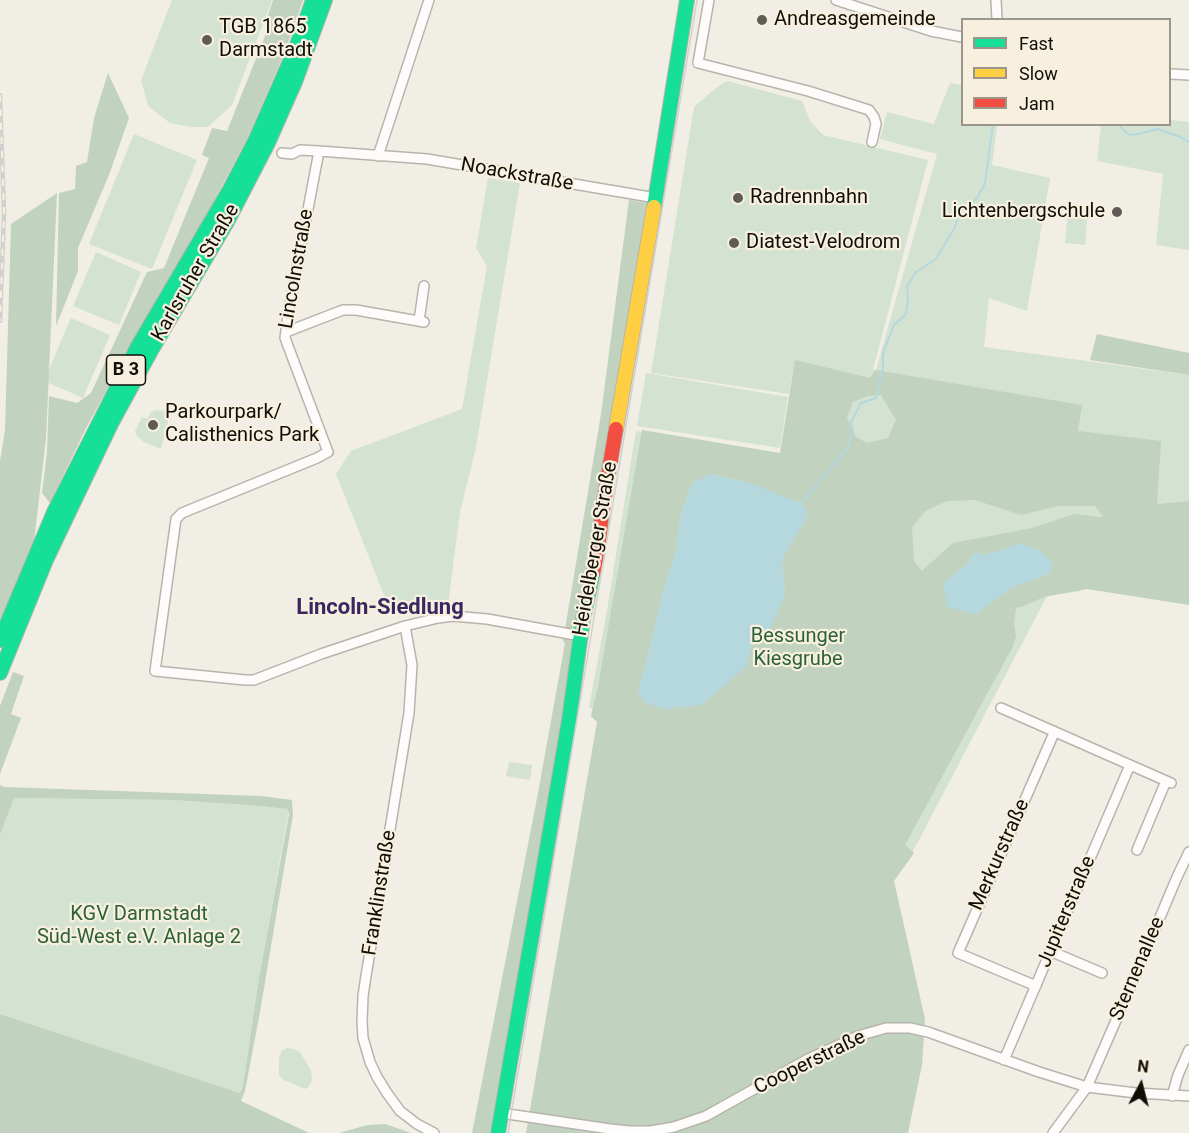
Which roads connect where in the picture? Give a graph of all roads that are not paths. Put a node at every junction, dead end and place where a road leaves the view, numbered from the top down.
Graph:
1 (313, 0) edge
2 (325, 0) edge
3 (429, 0) edge
4 (687, 0) edge
5 (709, 0) edge
6 (837, 0) edge
7 (996, 0) edge
8 (867, 5) edge
9 (997, 18) edge
10 (961, 37) edge
11 (1171, 74) edge
12 (1189, 75) edge
13 (872, 142) dead end
14 (319, 151) junction
15 (282, 153) dead end
16 (378, 156) junction
17 (656, 198) junction
18 (424, 286) dead end
19 (286, 332) junction
20 (405, 626) junction
21 (581, 636) junction
22 (0, 640) edge
23 (0, 673) edge
24 (1001, 708) dead end
25 (1054, 733) junction
26 (1130, 765) junction
27 (1137, 850) dead end
28 (1189, 852) edge
29 (1050, 951) junction
30 (1102, 973) dead end
31 (1036, 986) junction
32 (1189, 1050) edge
33 (1004, 1060) junction
34 (1087, 1086) junction
35 (1172, 1096) junction
36 (1189, 1096) edge
37 (501, 1113) junction
38 (434, 1133) edge
39 (498, 1133) edge
40 (1053, 1133) edge

1 - 22 main road, Karlsruher Straße / B 3
2 - 23 main road, Karlsruher Straße / B 3
3 - 16 street
4 - 17 main road, Heidelberger Straße
5 - 13 street
6 - 8 street
7 - 9 street
8 - 10 street
11 - 12 street
14 - 15 street, Noackstraße
14 - 16 street, Noackstraße
14 - 19 street, Lincolnstraße
16 - 17 street, Noackstraße
17 - 21 main road, Heidelberger Straße
18 - 19 street
19 - 20 street, Lincolnstraße
20 - 21 street
20 - 38 street, Franklinstraße
21 - 37 main road, Heidelberger Straße
24 - 25 street
25 - 26 street
25 - 31 street, Merkurstraße
26 - 27 street
26 - 29 street, Jupiterstraße
28 - 34 street, Sternenallee
29 - 30 street
29 - 31 street, Jupiterstraße
31 - 33 street, Jupiterstraße
32 - 35 street
33 - 34 street, Cooperstraße
33 - 37 street, Cooperstraße
34 - 35 street, Cooperstraße
34 - 40 street, Sternenallee
35 - 36 street, Cooperstraße
37 - 39 main road, Heidelberger Straße

